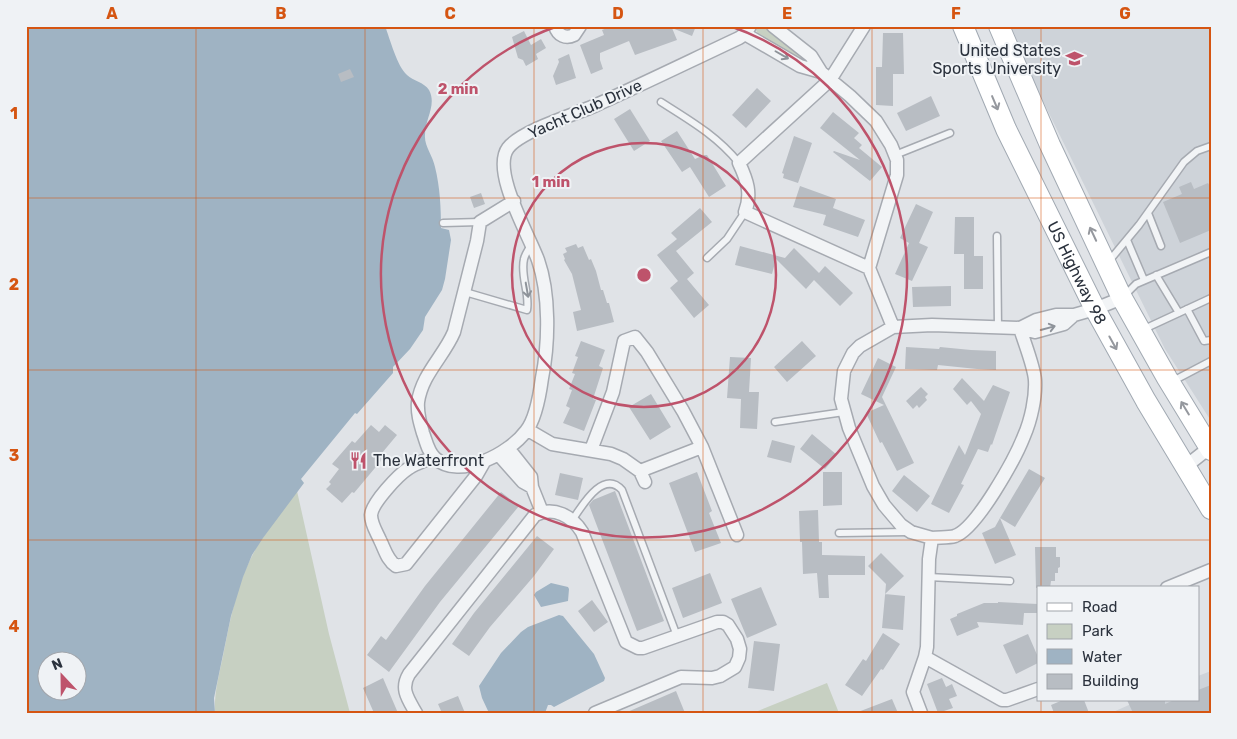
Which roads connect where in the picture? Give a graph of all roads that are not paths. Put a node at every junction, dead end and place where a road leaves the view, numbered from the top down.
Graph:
1 (555, 26) edge
2 (580, 26) edge
3 (773, 26) edge
4 (864, 26) edge
5 (963, 26) edge
6 (999, 26) edge
7 (748, 30) edge
8 (825, 76) junction
9 (661, 102) dead end
10 (950, 133) dead end
11 (1211, 146) edge
12 (895, 155) junction
13 (739, 163) junction
14 (514, 201) junction
15 (745, 212) junction
16 (1148, 213) junction
17 (480, 222) junction
18 (443, 223) dead end
19 (997, 236) dead end
20 (1127, 240) junction
21 (532, 244) junction
22 (1161, 246) dead end
23 (1211, 252) edge
24 (707, 258) dead end
25 (1106, 264) junction
26 (869, 268) junction
27 (1156, 275) junction
28 (1144, 280) junction
29 (465, 292) junction
30 (1122, 298) junction
31 (1211, 298) edge
32 (1187, 309) junction
33 (1094, 310) junction
34 (1178, 313) junction
35 (893, 327) junction
36 (998, 328) junction
37 (1020, 328) junction
38 (1141, 331) junction
39 (1211, 340) edge
40 (1211, 361) edge
41 (1170, 383) junction
42 (844, 412) junction
43 (776, 422) dead end
44 (528, 430) junction
45 (702, 447) junction
46 (1210, 448) edge
47 (591, 450) junction
48 (504, 452) junction
49 (433, 457) junction
50 (484, 462) junction
51 (1185, 467) junction
52 (1211, 509) edge
53 (542, 512) junction
54 (573, 519) junction
55 (839, 532) dead end
56 (911, 532) junction
57 (738, 535) dead end
58 (932, 538) junction
59 (1211, 570) edge
60 (928, 577) junction
61 (1010, 581) dead end
62 (1172, 586) edge
63 (677, 636) junction
64 (925, 657) junction
65 (1037, 689) edge
66 (416, 713) edge
67 (595, 713) edge
68 (921, 713) edge

1 - 2 street
3 - 8 street
4 - 8 street
5 -> 33 main road, US Highway 98
25 -> 6 main road, US Highway 98
7 -> 8 street
7 - 14 street, Yacht Club Drive
8 - 12 street
8 - 13 street
9 - 13 lane
10 - 12 lane
11 - 16 lane
12 - 26 street
13 - 15 street
14 - 17 street
14 - 21 street, Yacht Club Drive
15 - 24 lane
15 - 26 street
16 - 20 lane
16 - 22 lane
17 - 18 lane
17 - 29 street
19 - 36 lane
20 - 25 lane
20 - 28 lane
21 -> 29 lane
21 - 44 street, Yacht Club Drive
23 - 27 lane
25 - 30 main road, US Highway 98
26 - 35 street
27 - 28 lane
27 - 34 lane
28 - 30 lane
29 - 49 street
30 - 33 street
30 - 38 main road, US Highway 98
31 - 32 lane
32 - 34 lane
32 - 39 lane
33 - 37 street
33 -> 51 main road, US Highway 98
34 - 38 lane
35 - 36 street
35 - 42 street
36 - 37 street
37 - 58 street
38 - 41 main road, US Highway 98
40 - 41 lane
46 -> 41 main road, US Highway 98
42 - 43 lane
42 - 56 street
44 - 47 street
44 - 48 street, Yacht Club Drive
45 - 47 street
45 - 47 street
45 - 57 street
46 - 51 street
48 - 50 street, Yacht Club Drive
48 - 53 street
49 - 50 street, Yacht Club Drive
49 - 50 street
51 - 52 main road, US Highway 98
53 - 54 street
53 - 66 street
54 - 63 street
54 - 63 lane
55 - 56 lane
56 - 58 street
58 - 60 street
59 - 62 street
60 - 61 lane
60 - 64 street
63 - 67 street
64 - 65 street
64 - 68 street

